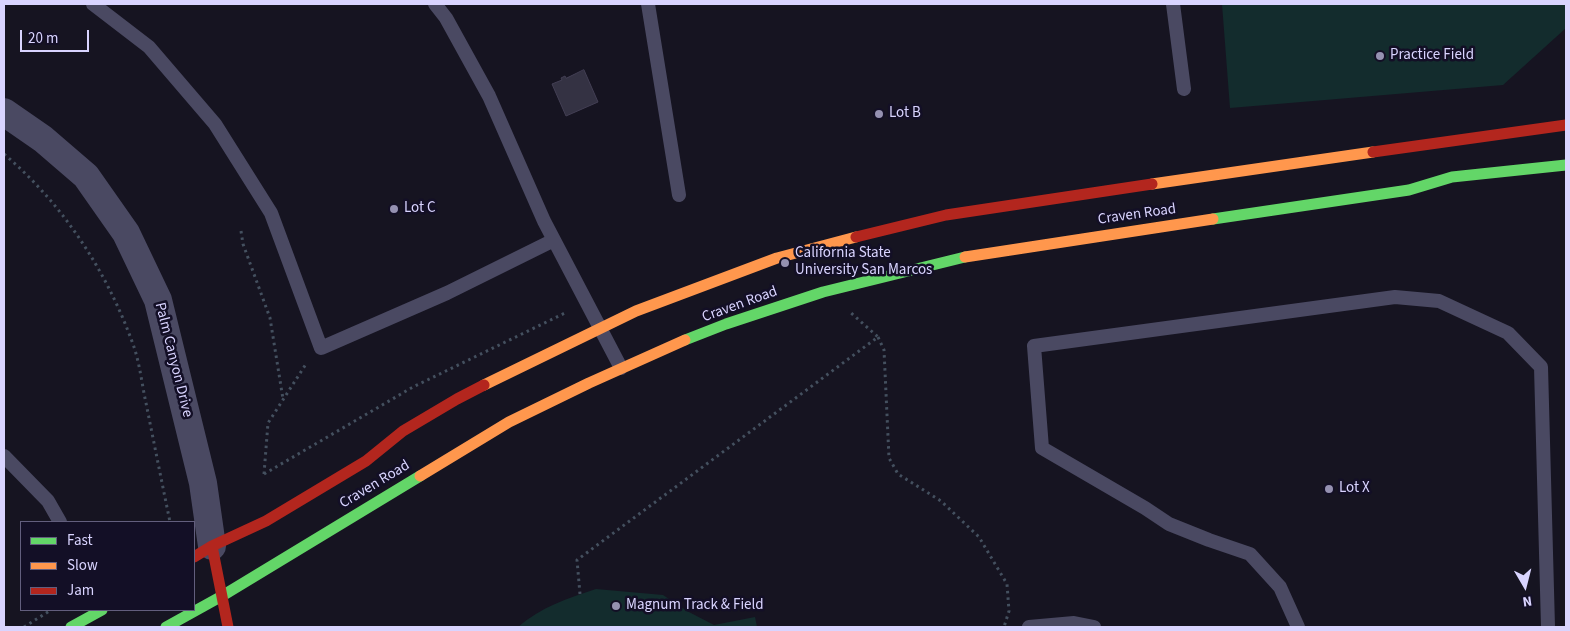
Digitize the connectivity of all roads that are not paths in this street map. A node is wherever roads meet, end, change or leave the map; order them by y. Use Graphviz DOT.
graph roads {
  1 [pos="93,4"];
  2 [pos="436,4"];
  3 [pos="648,4"];
  4 [pos="1173,4"];
  5 [pos="1184,89"];
  6 [pos="4,112"];
  7 [pos="1566,125"];
  8 [pos="1566,165"];
  9 [pos="679,195"];
  10 [pos="554,240"];
  11 [pos="599,328"];
  12 [pos="621,368"];
  13 [pos="4,456"];
  14 [pos="59,521"];
  15 [pos="203,552"];
  16 [pos="222,596"];
  17 [pos="100,611"];
  18 [pos="195,611"];
  19 [pos="195,611"];
  20 [pos="72,627"];
  21 [pos="166,627"];
  22 [pos="228,627"];
  23 [pos="1029,627"];
  24 [pos="1094,627"];
  25 [pos="1298,627"];
  26 [pos="1548,627"];
  1 -- 10 [label="lane"];
  2 -- 10 [label="lane"];
  3 -- 9 [label="lane"];
  4 -- 5 [label="lane"];
  6 -- 15 [label="street, Palm Canyon Drive"];
  7 -- 11 [label="main road, Craven Road"];
  8 -- 12 [label="main road, Craven Road"];
  10 -- 11 [label="lane"];
  11 -- 12 [label="lane"];
  11 -- 15 [label="main road, Craven Road"];
  12 -- 16 [label="main road, Craven Road"];
  13 -- 14 [label="lane"];
  15 -- 16 [label="main road"];
  16 -- 19 [label="main road, Craven Road"];
  16 -- 22 [label="main road"];
  17 -- 20 [label="main road"];
  18 -- 21 [label="main road, Craven Road"];
  23 -- 24 [label="lane"];
  25 -- 26 [label="lane"];
}
